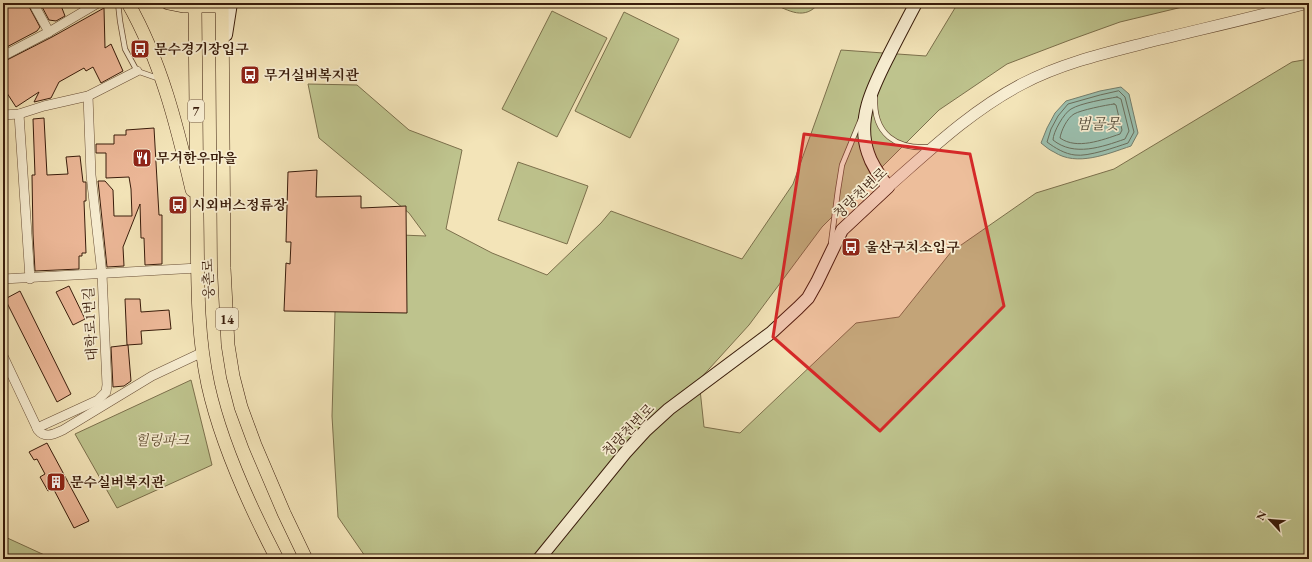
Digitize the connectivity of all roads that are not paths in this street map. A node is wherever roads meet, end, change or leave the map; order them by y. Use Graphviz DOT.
graph roads {
  1 [pos="33,3"];
  2 [pos="98,3"];
  3 [pos="118,3"];
  4 [pos="128,3"];
  5 [pos="168,3"];
  6 [pos="916,3"];
  7 [pos="1308,3"];
  8 [pos="226,4"];
  9 [pos="196,5"];
  10 [pos="49,32"];
  11 [pos="3,56"];
  12 [pos="882,70"];
  13 [pos="137,71"];
  14 [pos="162,80"];
  15 [pos="88,96"];
  16 [pos="867,104"];
  17 [pos="19,114"];
  18 [pos="3,115"];
  19 [pos="935,146"];
  20 [pos="888,187"];
  21 [pos="197,215"];
  22 [pos="829,255"];
  23 [pos="198,268"];
  24 [pos="102,274"];
  25 [pos="30,278"];
  26 [pos="3,279"];
  27 [pos="203,352"];
  28 [pos="3,356"];
  29 [pos="37,428"];
  30 [pos="277,559"];
  31 [pos="306,559"];
  32 [pos="540,559"];
  1 -- 10 [label="street"];
  2 -- 10 [label="street"];
  3 -- 13 [label="lane"];
  4 -- 14 [label="main road"];
  5 -- 9 [label="main road"];
  6 -- 12 [label="main road"];
  7 -- 19 [label="street, 청량천변로"];
  8 -- 9 [label="main road"];
  8 -- 31 [label="main road, 웅촌로 / 14"];
  9 -- 21 [label="main road, 웅촌로 / 7"];
  10 -- 11 [label="street"];
  12 -- 16 [label="main road"];
  12 -- 19 [label="lane"];
  13 -- 14 [label="lane"];
  13 -- 15 [label="street"];
  14 -- 21 [label="main road"];
  15 -- 17 [label="street"];
  15 -- 24 [label="street, 대학로1번길"];
  16 -- 20 [label="main road"];
  16 -- 22 [label="lane"];
  17 -- 18 [label="street"];
  17 -- 25 [label="street"];
  19 -- 20 [label="street, 청량천변로"];
  20 -- 22 [label="main road, 청량천변로"];
  21 -- 23 [label="main road, 웅촌로 / 14"];
  22 -- 32 [label="main road, 청량천변로"];
  23 -- 24 [label="street"];
  23 -- 27 [label="main road, 웅촌로 / 14"];
  24 -- 25 [label="street"];
  24 -- 29 [label="street, 대학로1번길"];
  25 -- 26 [label="street"];
  27 -- 29 [label="street"];
  27 -- 30 [label="main road, 웅촌로 / 14"];
  28 -- 29 [label="street"];
}
